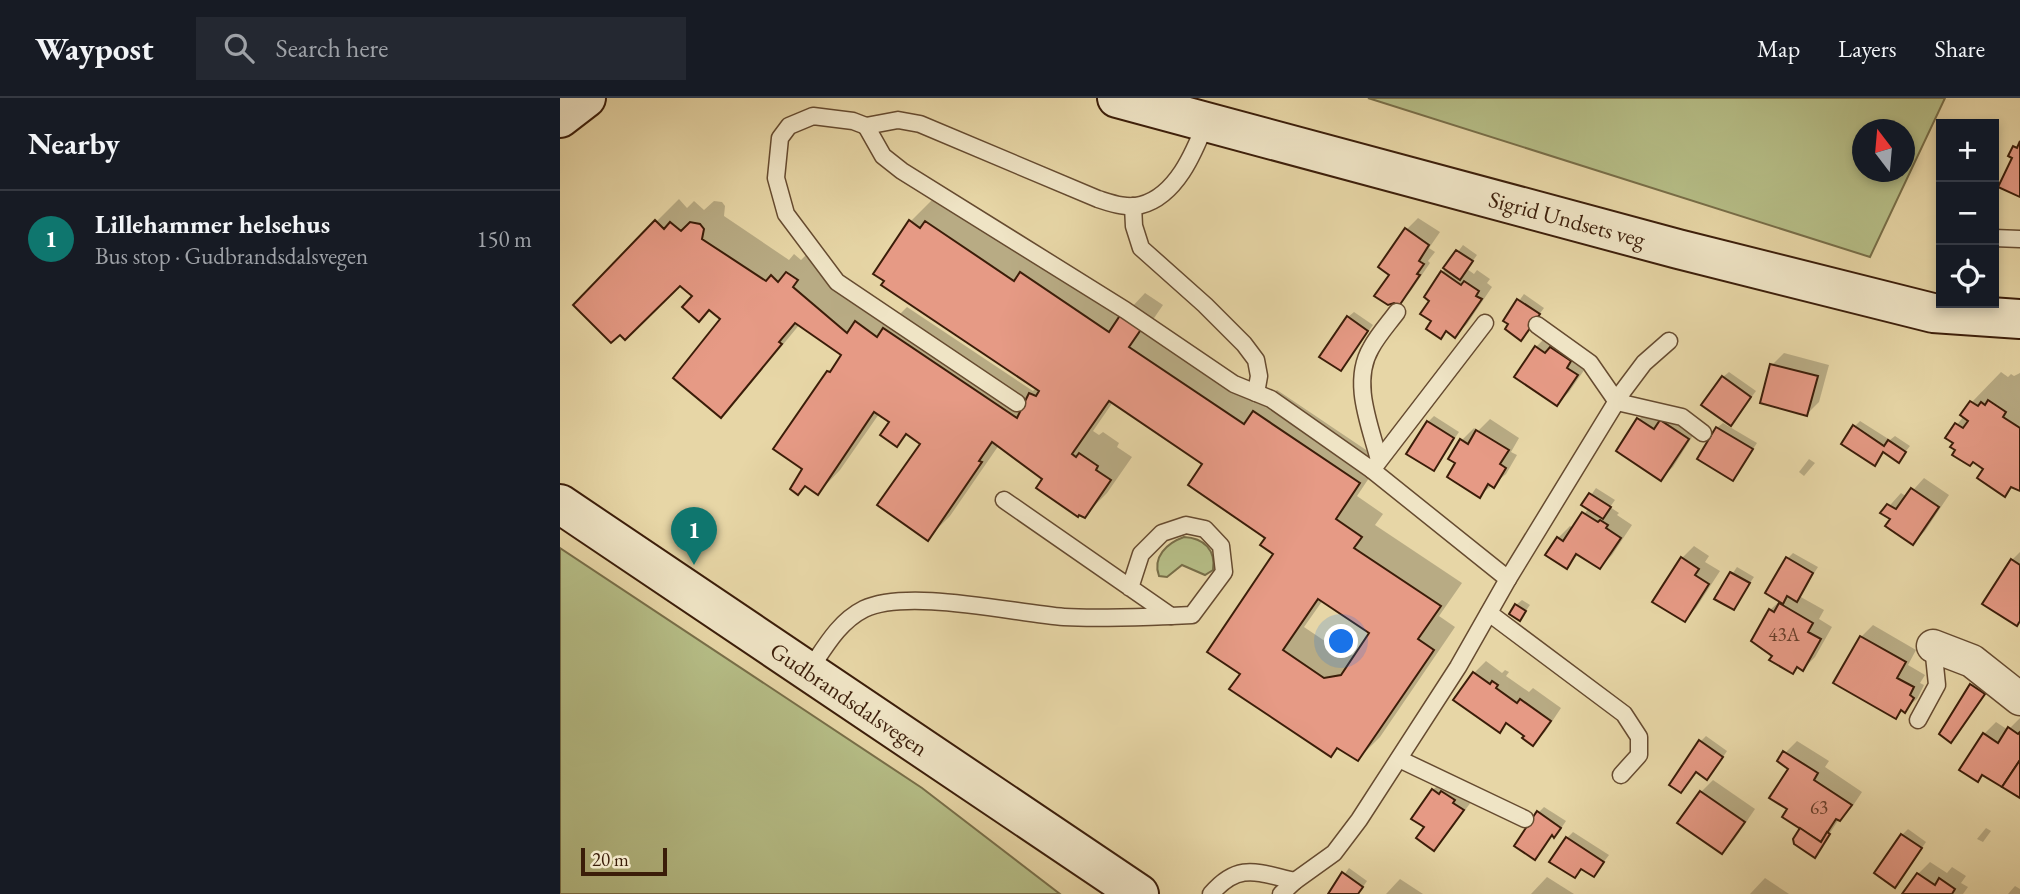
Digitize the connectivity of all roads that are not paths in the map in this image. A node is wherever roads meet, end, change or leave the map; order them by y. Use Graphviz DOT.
graph roads {
  1 [pos="586,98"];
  2 [pos="1117,98"];
  3 [pos="560,118"];
  4 [pos="1206,122"];
  5 [pos="866,126"];
  6 [pos="1133,206"];
  7 [pos="1999,238"];
  8 [pos="2020,239"];
  9 [pos="1397,312"];
  10 [pos="2020,319"];
  11 [pos="1485,323"];
  12 [pos="1536,325"];
  13 [pos="1669,341"];
  14 [pos="1256,393"];
  15 [pos="1617,402"];
  16 [pos="1017,403"];
  17 [pos="1703,433"];
  18 [pos="1376,465"];
  19 [pos="1004,500"];
  20 [pos="560,504"];
  21 [pos="1508,579"];
  22 [pos="1130,588"];
  23 [pos="1489,613"];
  24 [pos="1171,616"];
  25 [pos="1933,646"];
  26 [pos="808,672"];
  27 [pos="2017,690"];
  28 [pos="1918,720"];
  29 [pos="1399,758"];
  30 [pos="1621,775"];
  31 [pos="1525,819"];
  32 [pos="1295,881"];
  33 [pos="1139,894"];
  34 [pos="1211,894"];
  35 [pos="1281,894"];
  1 -- 3 [label="street"];
  2 -- 4 [label="street, Sigrid Undsets veg"];
  4 -- 6 [label="lane"];
  4 -- 10 [label="street, Sigrid Undsets veg"];
  5 -- 6 [label="lane"];
  5 -- 14 [label="lane"];
  5 -- 16 [label="lane"];
  6 -- 14 [label="lane"];
  7 -- 8 [label="lane"];
  9 -- 18 [label="lane"];
  11 -- 18 [label="lane"];
  12 -- 15 [label="lane"];
  13 -- 15 [label="lane"];
  14 -- 18 [label="lane"];
  15 -- 17 [label="lane"];
  15 -- 21 [label="lane"];
  18 -- 21 [label="lane"];
  19 -- 22 [label="lane"];
  20 -- 26 [label="street, Gudbrandsdalsvegen"];
  21 -- 23 [label="lane"];
  22 -- 24 [label="lane"];
  22 -- 24 [label="lane"];
  23 -- 29 [label="lane"];
  23 -- 30 [label="lane"];
  24 -- 26 [label="lane"];
  25 -- 27 [label="street"];
  25 -- 28 [label="lane"];
  26 -- 33 [label="street, Gudbrandsdalsvegen"];
  29 -- 31 [label="lane"];
  29 -- 32 [label="lane"];
  32 -- 34 [label="lane"];
  32 -- 35 [label="lane"];
}
